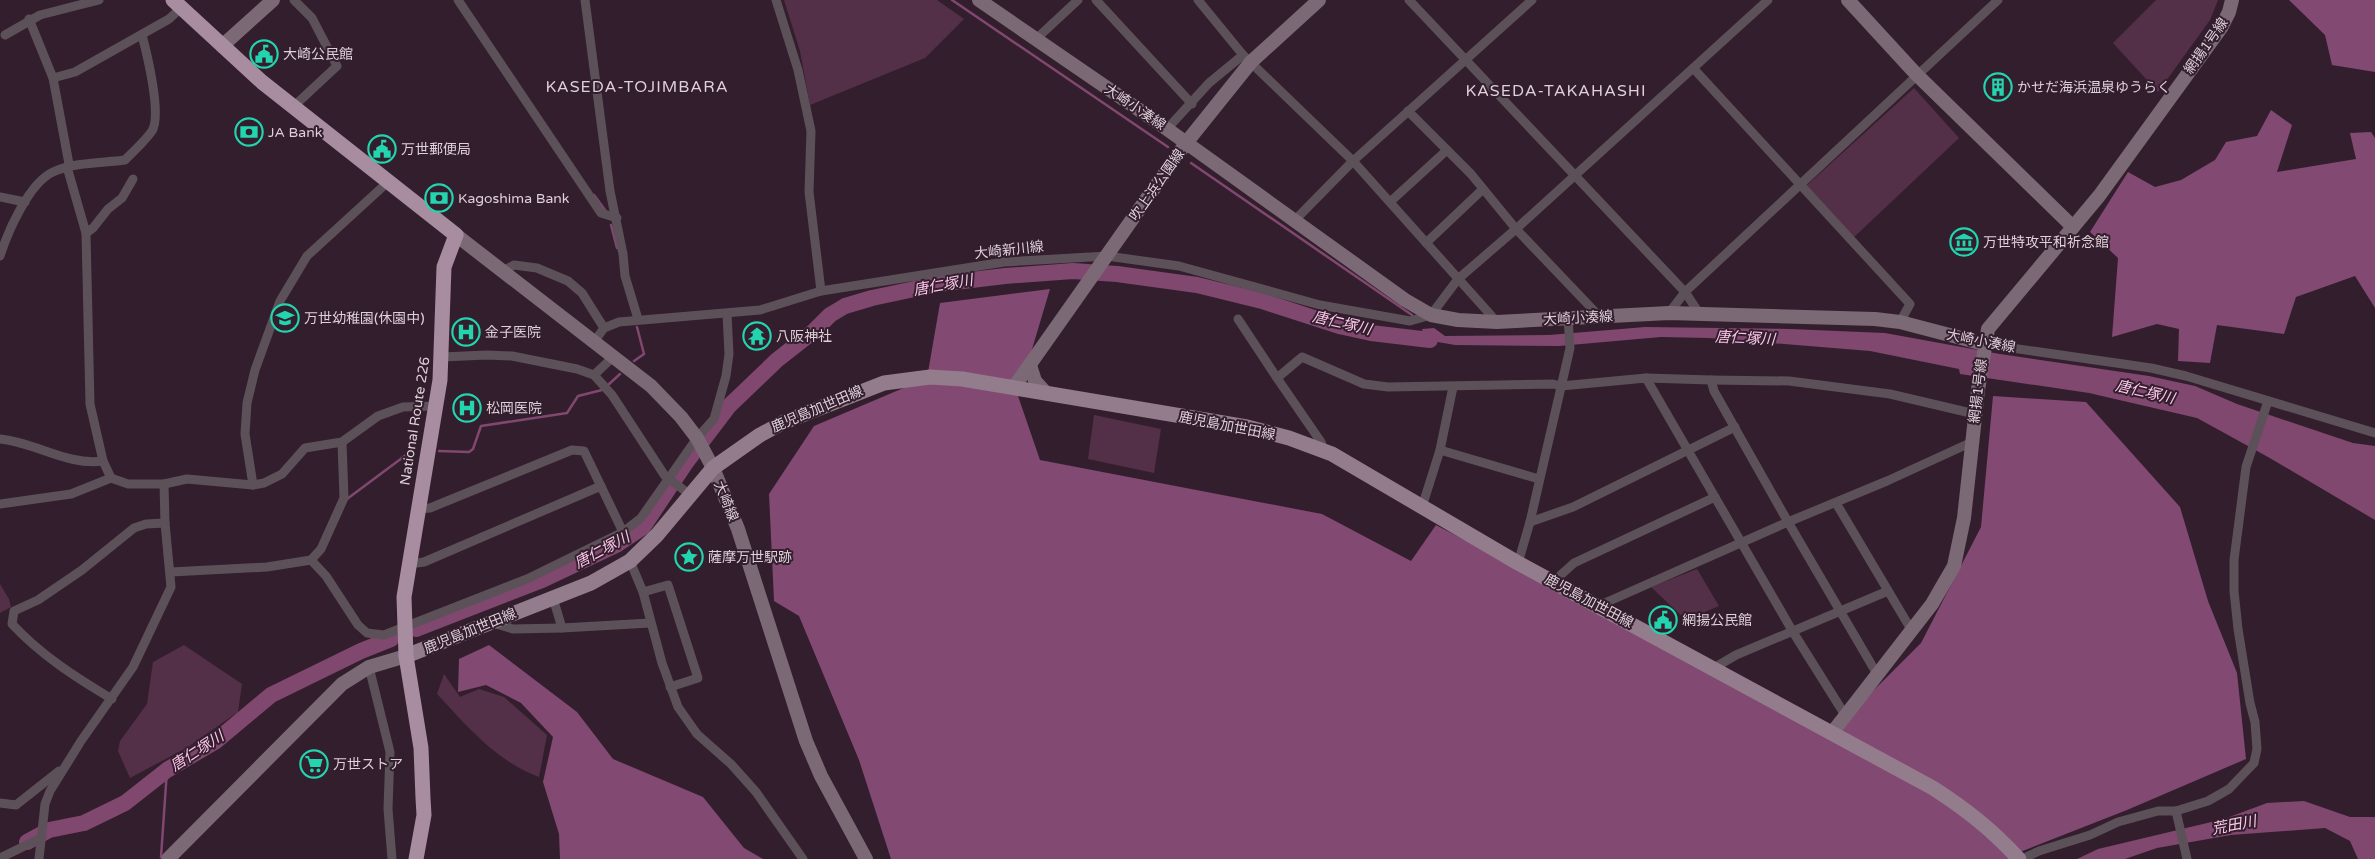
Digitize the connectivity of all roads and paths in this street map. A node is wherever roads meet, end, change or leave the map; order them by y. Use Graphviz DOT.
graph roads {
  1 [pos="99,0"];
  2 [pos="273,0"];
  3 [pos="294,0"];
  4 [pos="458,0"];
  5 [pos="585,0"];
  6 [pos="776,0"];
  7 [pos="978,0"];
  8 [pos="987,0"];
  9 [pos="1078,0"];
  10 [pos="1096,0"];
  11 [pos="1198,0"];
  12 [pos="1319,0"];
  13 [pos="1409,0"];
  14 [pos="1532,0"];
  15 [pos="1768,0"];
  16 [pos="1848,0"];
  17 [pos="1998,0"];
  18 [pos="2232,0"];
  19 [pos="177,4"];
  20 [pos="998,14"];
  21 [pos="29,19"];
  22 [pos="5,35"];
  23 [pos="142,35"];
  24 [pos="1036,39"];
  25 [pos="222,46"];
  26 [pos="1247,59"];
  27 [pos="1465,60"];
  28 [pos="1694,69"];
  29 [pos="1916,74"];
  30 [pos="53,78"];
  31 [pos="1192,104"];
  32 [pos="293,107"];
  33 [pos="1408,111"];
  34 [pos="1167,129"];
  35 [pos="1186,142"];
  36 [pos="1447,150"];
  37 [pos="1354,161"];
  38 [pos="67,168"];
  39 [pos="1574,176"];
  40 [pos="133,180"];
  41 [pos="389,181"];
  42 [pos="1801,184"];
  43 [pos="1483,189"];
  44 [pos="0,196"];
  45 [pos="25,202"];
  46 [pos="1390,202"];
  47 [pos="616,218"];
  48 [pos="1294,221"];
  49 [pos="2073,228"];
  50 [pos="1516,229"];
  51 [pos="86,233"];
  52 [pos="456,235"];
  53 [pos="1426,243"];
  54 [pos="0,256"];
  55 [pos="1105,260"];
  56 [pos="503,271"];
  57 [pos="1458,279"];
  58 [pos="821,291"];
  59 [pos="1685,292"];
  60 [pos="1669,313"];
  61 [pos="1699,313"];
  62 [pos="727,314"];
  63 [pos="1431,315"];
  64 [pos="1600,317"];
  65 [pos="638,319"];
  66 [pos="1238,319"];
  67 [pos="1497,322"];
  68 [pos="1900,322"];
  69 [pos="1569,324"];
  70 [pos="604,328"];
  71 [pos="594,342"];
  72 [pos="1984,344"];
  73 [pos="614,356"];
  74 [pos="442,357"];
  75 [pos="1030,365"];
  76 [pos="594,375"];
  77 [pos="1277,378"];
  78 [pos="1646,378"];
  79 [pos="1711,380"];
  80 [pos="1561,386"];
  81 [pos="1014,387"];
  82 [pos="1453,387"];
  83 [pos="1046,393"];
  84 [pos="2267,404"];
  85 [pos="435,406"];
  86 [pos="1975,414"];
  87 [pos="1735,427"];
  88 [pos="2375,433"];
  89 [pos="0,439"];
  90 [pos="342,442"];
  91 [pos="1972,442"];
  92 [pos="700,444"];
  93 [pos="1440,450"];
  94 [pos="1324,451"];
  95 [pos="1689,452"];
  96 [pos="103,461"];
  97 [pos="713,468"];
  98 [pos="112,478"];
  99 [pos="1539,479"];
  100 [pos="669,481"];
  101 [pos="164,484"];
  102 [pos="253,485"];
  103 [pos="601,486"];
  104 [pos="686,492"];
  105 [pos="1715,496"];
  106 [pos="1836,503"];
  107 [pos="0,504"];
  108 [pos="1422,507"];
  109 [pos="418,509"];
  110 [pos="1530,522"];
  111 [pos="1788,522"];
  112 [pos="165,523"];
  113 [pos="623,532"];
  114 [pos="1741,543"];
  115 [pos="311,560"];
  116 [pos="630,561"];
  117 [pos="1518,563"];
  118 [pos="409,564"];
  119 [pos="171,572"];
  120 [pos="1553,582"];
  121 [pos="1888,590"];
  122 [pos="643,592"];
  123 [pos="553,598"];
  124 [pos="1598,606"];
  125 [pos="1840,610"];
  126 [pos="491,622"];
  127 [pos="650,623"];
  128 [pos="404,628"];
  129 [pos="562,628"];
  130 [pos="1912,630"];
  131 [pos="1792,632"];
  132 [pos="406,656"];
  133 [pos="369,667"];
  134 [pos="1716,671"];
  135 [pos="1877,674"];
  136 [pos="670,687"];
  137 [pos="112,699"];
  138 [pos="1845,715"];
  139 [pos="1832,733"];
  140 [pos="63,768"];
  141 [pos="0,803"];
  142 [pos="2177,815"];
  143 [pos="41,838"];
  144 [pos="2186,855"];
  145 [pos="0,858"];
  146 [pos="39,859"];
  147 [pos="168,859"];
  148 [pos="392,859"];
  149 [pos="416,859"];
  150 [pos="803,859"];
  151 [pos="866,859"];
  152 [pos="2021,859"];
  1 -- 21 [label="street"];
  2 -- 25 [label="street"];
  3 -- 32 [label="street"];
  4 -- 47 [label="street"];
  5 -- 47 [label="street"];
  6 -- 58 [label="street"];
  7 -- 20 [label="street, 大崎小湊線"];
  8 -- 20 [label="street"];
  9 -- 24 [label="street"];
  10 -- 31 [label="street"];
  11 -- 26 [label="street"];
  12 -- 26 [label="street, 吹上浜公園線"];
  13 -- 27 [label="street"];
  14 -- 27 [label="street"];
  15 -- 28 [label="street"];
  16 -- 29 [label="street"];
  17 -- 29 [label="street"];
  18 -- 49 [label="street, 網揚1号線"];
  19 -- 23 [label="street"];
  19 -- 25 [label="highway"];
  20 -- 24 [label="street, 大崎小湊線"];
  21 -- 22 [label="street"];
  21 -- 30 [label="street"];
  23 -- 30 [label="street"];
  23 -- 38 [label="street"];
  24 -- 34 [label="street, 大崎小湊線"];
  25 -- 32 [label="highway"];
  26 -- 31 [label="street"];
  26 -- 35 [label="street, 吹上浜公園線"];
  26 -- 37 [label="street"];
  27 -- 33 [label="street"];
  27 -- 39 [label="street"];
  28 -- 39 [label="street"];
  28 -- 42 [label="street"];
  29 -- 42 [label="street"];
  29 -- 49 [label="street"];
  30 -- 38 [label="street"];
  31 -- 34 [label="street"];
  32 -- 41 [label="highway"];
  33 -- 36 [label="street"];
  33 -- 37 [label="street"];
  34 -- 35 [label="street, 大崎小湊線"];
  35 -- 48 [label="street, 大崎小湊線"];
  35 -- 55 [label="street, 吹上浜公園線"];
  36 -- 43 [label="street"];
  36 -- 46 [label="street"];
  37 -- 46 [label="street"];
  37 -- 48 [label="street"];
  38 -- 45 [label="street"];
  38 -- 51 [label="street"];
  39 -- 50 [label="street"];
  39 -- 59 [label="street"];
  40 -- 51 [label="street"];
  41 -- 52 [label="highway"];
  41 -- 102 [label="street"];
  42 -- 59 [label="street"];
  42 -- 68 [label="street"];
  43 -- 50 [label="street"];
  43 -- 53 [label="street"];
  44 -- 45 [label="street"];
  45 -- 54 [label="street"];
  46 -- 53 [label="street"];
  47 -- 65 [label="street"];
  48 -- 63 [label="street, 大崎小湊線"];
  49 -- 72 [label="street, 網揚1号線"];
  50 -- 57 [label="street"];
  50 -- 64 [label="street"];
  51 -- 96 [label="street"];
  52 -- 56 [label="street, 大崎線"];
  52 -- 74 [label="highway, National Route 226"];
  53 -- 57 [label="street"];
  55 -- 58 [label="street, 大崎新川線"];
  55 -- 63 [label="street, 大崎新川線"];
  55 -- 75 [label="street, 吹上浜公園線"];
  56 -- 70 [label="street"];
  56 -- 71 [label="street, 大崎線"];
  57 -- 63 [label="street"];
  57 -- 67 [label="street"];
  58 -- 62 [label="street, 大崎新川線"];
  59 -- 60 [label="street"];
  59 -- 61 [label="street"];
  60 -- 61 [label="street, 大崎小湊線"];
  60 -- 64 [label="street, 大崎小湊線"];
  61 -- 68 [label="street, 大崎小湊線"];
  62 -- 65 [label="street, 大崎新川線"];
  62 -- 92 [label="street"];
  63 -- 67 [label="street, 大崎小湊線"];
  64 -- 69 [label="street, 大崎小湊線"];
  65 -- 70 [label="street, 大崎新川線"];
  66 -- 77 [label="street"];
  67 -- 69 [label="street, 大崎小湊線"];
  68 -- 72 [label="street, 大崎小湊線"];
  69 -- 80 [label="street"];
  70 -- 71 [label="street"];
  71 -- 73 [label="street, 大崎線"];
  72 -- 84 [label="street, 大崎小湊線"];
  72 -- 86 [label="street, 網揚1号線"];
  73 -- 76 [label="street"];
  73 -- 92 [label="street, 大崎線"];
  74 -- 76 [label="street"];
  74 -- 85 [label="highway, National Route 226"];
  75 -- 81 [label="street, 吹上浜公園線"];
  75 -- 83 [label="street"];
  76 -- 100 [label="street"];
  77 -- 82 [label="street"];
  77 -- 94 [label="street"];
  78 -- 79 [label="street"];
  78 -- 80 [label="street"];
  78 -- 95 [label="street"];
  79 -- 86 [label="street"];
  79 -- 87 [label="street"];
  80 -- 82 [label="street"];
  80 -- 99 [label="street"];
  81 -- 83 [label="main road, 鹿児島加世田線"];
  81 -- 97 [label="main road, 鹿児島加世田線"];
  82 -- 93 [label="street"];
  83 -- 94 [label="main road, 鹿児島加世田線"];
  84 -- 88 [label="street, 大崎小湊線"];
  84 -- 142 [label="street"];
  85 -- 90 [label="street"];
  85 -- 109 [label="highway, National Route 226"];
  86 -- 91 [label="street, 網揚1号線"];
  87 -- 95 [label="street"];
  87 -- 111 [label="street"];
  89 -- 96 [label="street"];
  90 -- 102 [label="street"];
  90 -- 115 [label="street"];
  91 -- 106 [label="street"];
  91 -- 130 [label="street, 網揚1号線"];
  92 -- 97 [label="street, 大崎線"];
  92 -- 100 [label="street"];
  93 -- 99 [label="street"];
  93 -- 108 [label="street"];
  94 -- 108 [label="main road, 鹿児島加世田線"];
  95 -- 105 [label="street"];
  95 -- 110 [label="street"];
  96 -- 98 [label="street"];
  97 -- 104 [label="main road, 鹿児島加世田線"];
  97 -- 151 [label="street, 大崎線"];
  98 -- 101 [label="street"];
  98 -- 107 [label="street"];
  99 -- 110 [label="street"];
  100 -- 104 [label="street"];
  100 -- 113 [label="street"];
  101 -- 102 [label="street"];
  101 -- 112 [label="street"];
  103 -- 109 [label="street"];
  103 -- 113 [label="street"];
  103 -- 118 [label="street"];
  104 -- 116 [label="main road, 鹿児島加世田線"];
  105 -- 114 [label="street"];
  105 -- 120 [label="street"];
  106 -- 111 [label="street"];
  106 -- 121 [label="street"];
  108 -- 117 [label="main road, 鹿児島加世田線"];
  109 -- 118 [label="highway, National Route 226"];
  110 -- 117 [label="street"];
  111 -- 114 [label="street"];
  111 -- 125 [label="street"];
  112 -- 119 [label="street"];
  112 -- 137 [label="street"];
  113 -- 128 [label="street"];
  114 -- 124 [label="street"];
  114 -- 131 [label="street"];
  115 -- 119 [label="street"];
  115 -- 128 [label="street"];
  116 -- 122 [label="street"];
  116 -- 123 [label="main road, 鹿児島加世田線"];
  117 -- 120 [label="main road, 鹿児島加世田線"];
  118 -- 128 [label="highway, National Route 226"];
  119 -- 137 [label="street"];
  120 -- 124 [label="main road, 鹿児島加世田線"];
  121 -- 125 [label="street"];
  121 -- 130 [label="street"];
  122 -- 127 [label="street"];
  122 -- 136 [label="street"];
  123 -- 126 [label="main road, 鹿児島加世田線"];
  123 -- 129 [label="street"];
  124 -- 134 [label="main road, 鹿児島加世田線"];
  125 -- 131 [label="street"];
  125 -- 135 [label="street"];
  126 -- 129 [label="street"];
  126 -- 132 [label="main road, 鹿児島加世田線"];
  127 -- 129 [label="street"];
  127 -- 136 [label="street"];
  128 -- 132 [label="highway, National Route 226"];
  130 -- 135 [label="street, 網揚1号線"];
  131 -- 134 [label="street"];
  131 -- 138 [label="street"];
  132 -- 133 [label="street"];
  132 -- 149 [label="highway, National Route 226"];
  133 -- 147 [label="street"];
  133 -- 148 [label="street"];
  134 -- 139 [label="main road, 鹿児島加世田線"];
  135 -- 138 [label="street, 網揚1号線"];
  136 -- 150 [label="street"];
  137 -- 140 [label="street"];
  138 -- 139 [label="street, 網揚1号線"];
  139 -- 152 [label="main road, 鹿児島加世田線"];
  140 -- 141 [label="street"];
  140 -- 143 [label="street"];
  142 -- 144 [label="street"];
  142 -- 152 [label="street"];
  143 -- 145 [label="street"];
  143 -- 146 [label="street"];
}
